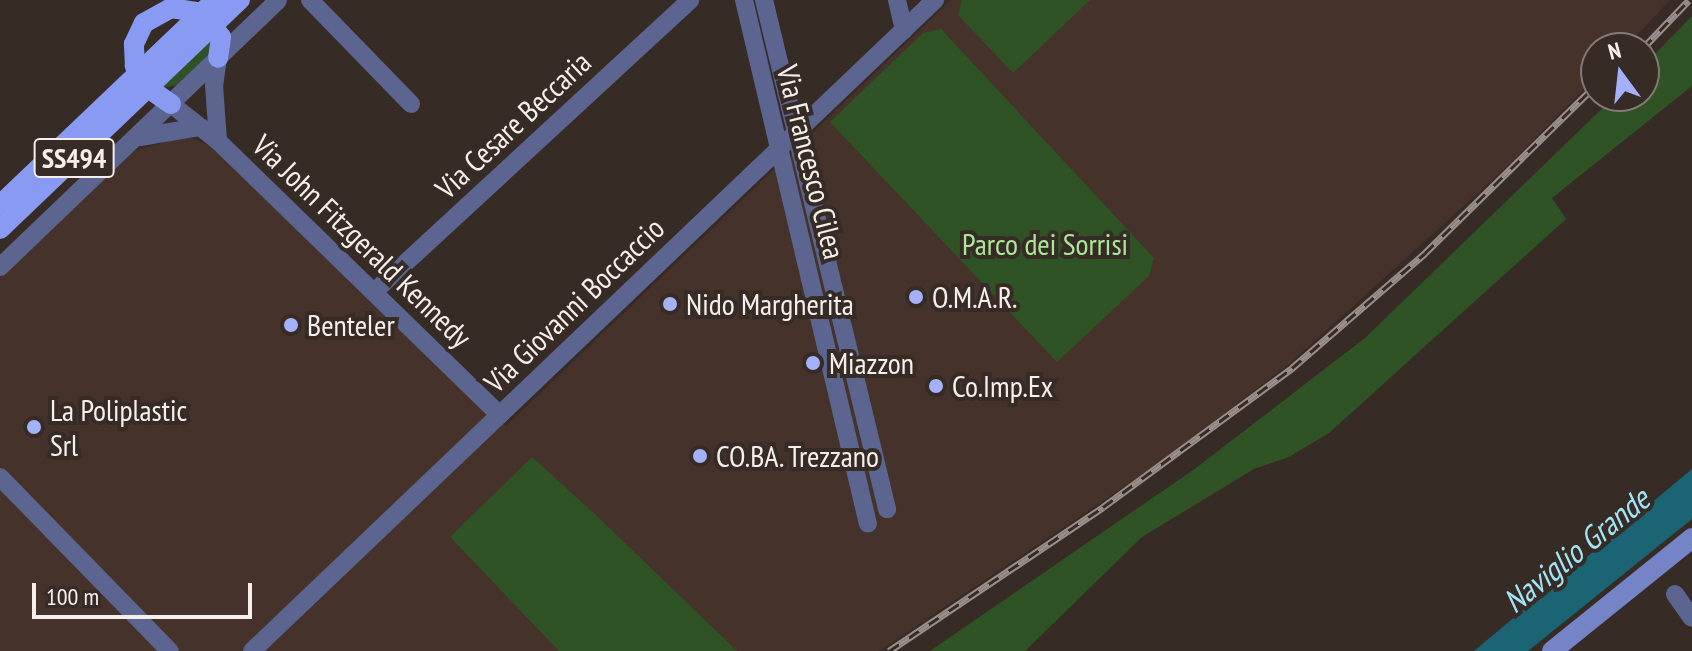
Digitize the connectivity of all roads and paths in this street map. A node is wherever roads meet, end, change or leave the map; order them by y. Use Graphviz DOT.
graph roads {
  1 [pos="240,0"];
  2 [pos="278,0"];
  3 [pos="310,0"];
  4 [pos="690,0"];
  5 [pos="744,0"];
  6 [pos="764,0"];
  7 [pos="897,0"];
  8 [pos="935,0"];
  9 [pos="210,13"];
  10 [pos="904,30"];
  11 [pos="218,58"];
  12 [pos="143,81"];
  13 [pos="171,104"];
  14 [pos="411,104"];
  15 [pos="200,127"];
  16 [pos="797,131"];
  17 [pos="133,139"];
  18 [pos="218,141"];
  19 [pos="778,149"];
  20 [pos="0,205"];
  21 [pos="0,229"];
  22 [pos="0,267"];
  23 [pos="375,291"];
  24 [pos="500,415"];
  25 [pos="0,477"];
  26 [pos="887,509"];
  27 [pos="868,524"];
  28 [pos="1692,538"];
  29 [pos="1675,594"];
  30 [pos="1692,618"];
  31 [pos="170,651"];
  32 [pos="252,651"];
  33 [pos="1552,651"];
  1 -- 9 [label="main road, SS494"];
  2 -- 11 [label="street"];
  3 -- 14 [label="street"];
  4 -- 23 [label="street, Via Cesare Beccaria"];
  5 -- 19 [label="street, Via Francesco Cilea"];
  6 -- 16 [label="street, Via Francesco Cilea"];
  7 -- 10 [label="street"];
  8 -- 10 [label="street, Via Giovanni Boccaccio"];
  9 -- 11 [label="main road"];
  9 -- 12 [label="main road, SS494"];
  9 -- 12 [label="main road"];
  10 -- 16 [label="street, Via Giovanni Boccaccio"];
  11 -- 13 [label="street"];
  11 -- 18 [label="street, Via John Fitzgerald Kennedy"];
  12 -- 13 [label="main road"];
  12 -- 20 [label="main road, SS494"];
  12 -- 21 [label="main road, SS494"];
  13 -- 15 [label="street, Via John Fitzgerald Kennedy"];
  13 -- 17 [label="street"];
  15 -- 17 [label="street"];
  15 -- 18 [label="street, Via John Fitzgerald Kennedy"];
  16 -- 19 [label="street, Via Giovanni Boccaccio"];
  16 -- 26 [label="street, Via Francesco Cilea"];
  17 -- 22 [label="street"];
  18 -- 23 [label="street, Via John Fitzgerald Kennedy"];
  19 -- 24 [label="street, Via Giovanni Boccaccio"];
  19 -- 27 [label="street, Via Francesco Cilea"];
  23 -- 24 [label="street, Via John Fitzgerald Kennedy"];
  24 -- 32 [label="street, Via Giovanni Boccaccio"];
  25 -- 31 [label="street"];
  28 -- 33 [label="main road"];
  29 -- 30 [label="street"];
}
